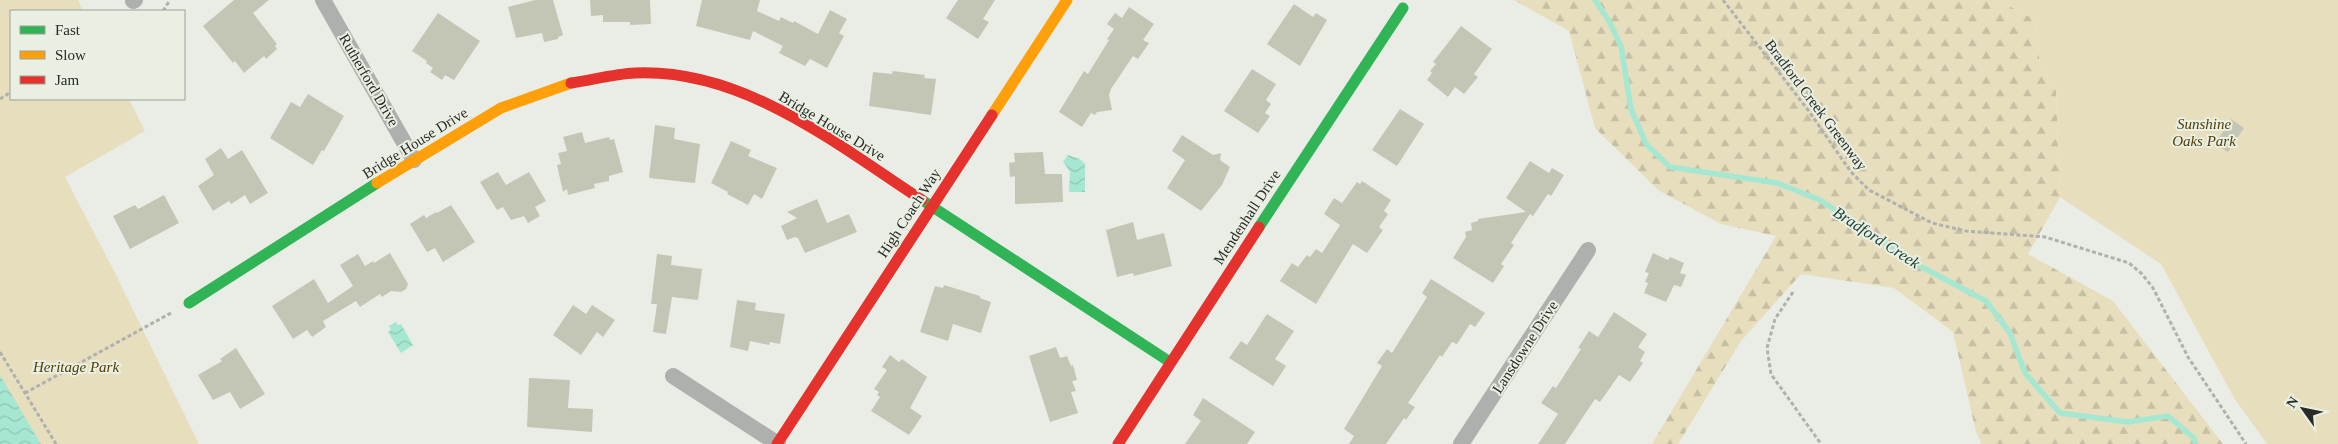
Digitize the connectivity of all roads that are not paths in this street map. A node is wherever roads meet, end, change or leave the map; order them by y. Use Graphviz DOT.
graph roads {
  1 [pos="323,0"];
  2 [pos="1067,0"];
  3 [pos="1403,8"];
  4 [pos="414,160"];
  5 [pos="931,206"];
  6 [pos="1588,250"];
  7 [pos="189,303"];
  8 [pos="1170,362"];
  9 [pos="673,376"];
  10 [pos="777,444"];
  11 [pos="1118,444"];
  12 [pos="1461,444"];
  1 -- 4 [label="street, Rutherford Drive"];
  2 -- 5 [label="street, High Coach Way"];
  3 -- 8 [label="street, Mendenhall Drive"];
  4 -- 5 [label="street, Bridge House Drive"];
  4 -- 7 [label="street, Bridge House Drive"];
  5 -- 8 [label="street, Bridge House Drive"];
  5 -- 10 [label="street, High Coach Way"];
  6 -- 12 [label="street, Lansdowne Drive"];
  8 -- 11 [label="street, Mendenhall Drive"];
  9 -- 10 [label="street"];
}
